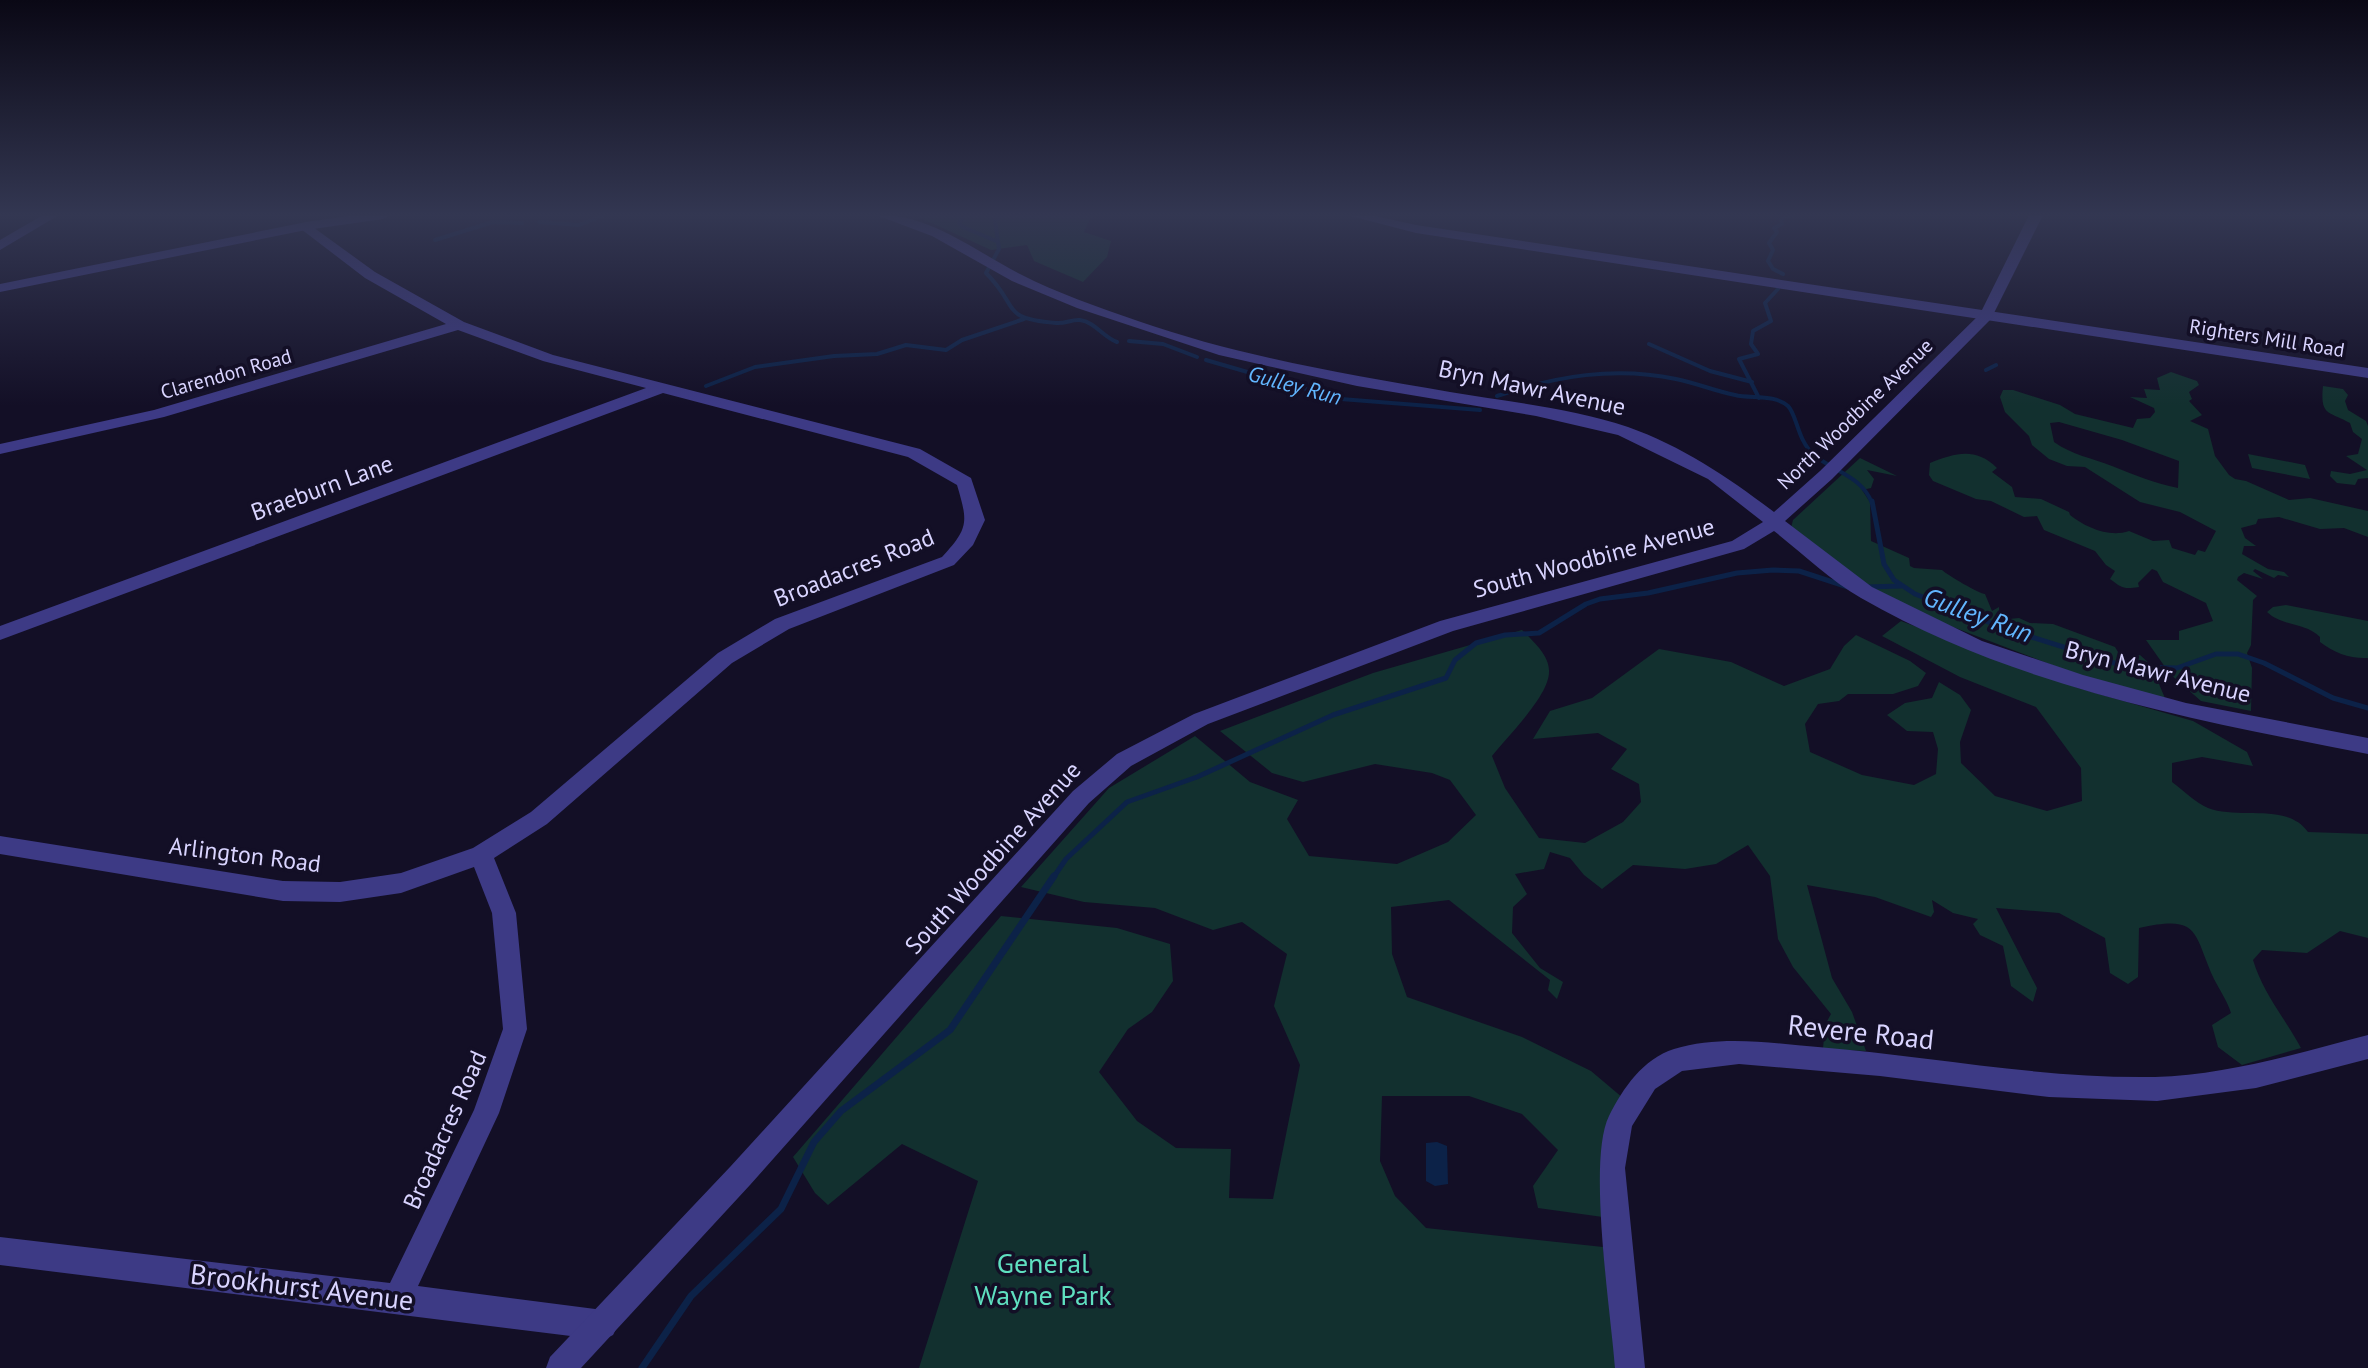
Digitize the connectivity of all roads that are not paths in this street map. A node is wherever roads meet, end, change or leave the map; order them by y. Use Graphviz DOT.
graph roads {
  1 [pos="45,279"];
  2 [pos="377,279"];
  3 [pos="1024,279"];
  4 [pos="1743,279"];
  5 [pos="2004,279"];
  6 [pos="0,288"];
  7 [pos="1986,316"];
  8 [pos="459,325"];
  9 [pos="2368,373"];
  10 [pos="661,388"];
  11 [pos="0,449"];
  12 [pos="1776,520"];
  13 [pos="0,633"];
  14 [pos="2368,746"];
  15 [pos="0,845"];
  16 [pos="481,855"];
  17 [pos="2368,1047"];
  18 [pos="0,1251"];
  19 [pos="397,1299"];
  20 [pos="603,1325"];
  21 [pos="561,1368"];
  22 [pos="1630,1368"];
  1 -- 6 [label="street"];
  2 -- 8 [label="street, Broadacres Road"];
  3 -- 12 [label="street, Bryn Mawr Avenue"];
  4 -- 7 [label="street, Righters Mill Road"];
  5 -- 7 [label="street, North Woodbine Avenue"];
  7 -- 9 [label="street, Righters Mill Road"];
  7 -- 12 [label="street, North Woodbine Avenue"];
  8 -- 10 [label="street, Broadacres Road"];
  8 -- 11 [label="street, Clarendon Road"];
  10 -- 13 [label="street, Braeburn Lane"];
  10 -- 16 [label="street, Broadacres Road"];
  12 -- 14 [label="street, Bryn Mawr Avenue"];
  12 -- 20 [label="street, South Woodbine Avenue"];
  15 -- 16 [label="street, Arlington Road"];
  16 -- 19 [label="street, Broadacres Road"];
  17 -- 22 [label="street, Revere Road"];
  18 -- 19 [label="street, Brookhurst Avenue"];
  19 -- 20 [label="street, Brookhurst Avenue"];
  20 -- 21 [label="street, South Woodbine Avenue"];
}
